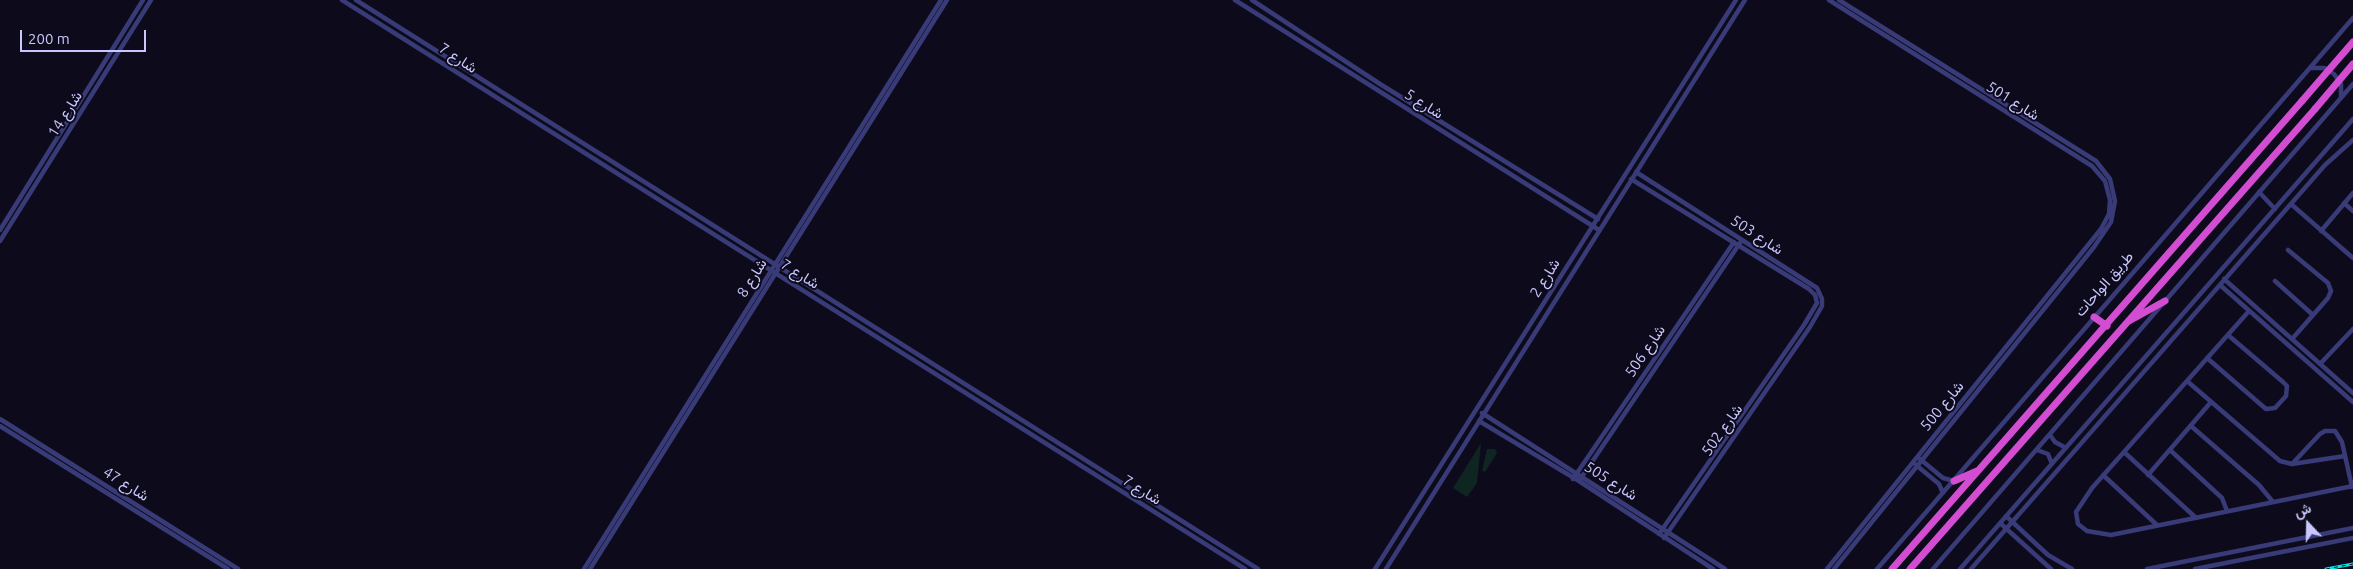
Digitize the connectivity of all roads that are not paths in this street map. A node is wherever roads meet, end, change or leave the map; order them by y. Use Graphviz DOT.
graph roads {
  1 [pos="143,0"];
  2 [pos="151,0"];
  3 [pos="342,0"];
  4 [pos="356,0"];
  5 [pos="941,0"];
  6 [pos="948,0"];
  7 [pos="1235,0"];
  8 [pos="1252,0"];
  9 [pos="1736,0"];
  10 [pos="1744,0"];
  11 [pos="1829,0"];
  12 [pos="1839,0"];
  13 [pos="2353,18"];
  14 [pos="1283,20"];
  15 [pos="1278,27"];
  16 [pos="2353,42"];
  17 [pos="2353,64"];
  18 [pos="2310,68"];
  19 [pos="2353,84"];
  20 [pos="2341,98"];
  21 [pos="2353,119"];
  22 [pos="2353,140"];
  23 [pos="1636,172"];
  24 [pos="1631,179"];
  25 [pos="2300,181"];
  26 [pos="2307,186"];
  27 [pos="2259,192"];
  28 [pos="2353,193"];
  29 [pos="2344,203"];
  30 [pos="2291,204"];
  31 [pos="2275,209"];
  32 [pos="2353,211"];
  33 [pos="1598,218"];
  34 [pos="2109,221"];
  35 [pos="1604,222"];
  36 [pos="1593,226"];
  37 [pos="0,230"];
  38 [pos="1599,230"];
  39 [pos="2321,231"];
  40 [pos="1740,239"];
  41 [pos="0,241"];
  42 [pos="1733,243"];
  43 [pos="1738,246"];
  44 [pos="2288,250"];
  45 [pos="2353,258"];
  46 [pos="1782,266"];
  47 [pos="777,267"];
  48 [pos="774,272"];
  49 [pos="1780,272"];
  50 [pos="2224,279"];
  51 [pos="1708,280"];
  52 [pos="2275,281"];
  53 [pos="1712,284"];
  54 [pos="2220,285"];
  55 [pos="2196,298"];
  56 [pos="2165,301"];
  57 [pos="2202,305"];
  58 [pos="2249,311"];
  59 [pos="2313,315"];
  60 [pos="2094,317"];
  61 [pos="2125,324"];
  62 [pos="2107,326"];
  63 [pos="2353,329"];
  64 [pos="2228,335"];
  65 [pos="1800,337"];
  66 [pos="2292,339"];
  67 [pos="2207,358"];
  68 [pos="2320,364"];
  69 [pos="1774,367"];
  70 [pos="1779,371"];
  71 [pos="2187,381"];
  72 [pos="2353,393"];
  73 [pos="2211,402"];
  74 [pos="2353,402"];
  75 [pos="1477,409"];
  76 [pos="1484,414"];
  77 [pos="1956,414"];
  78 [pos="0,420"];
  79 [pos="1479,421"];
  80 [pos="0,426"];
  81 [pos="2191,426"];
  82 [pos="2050,435"];
  83 [pos="2066,448"];
  84 [pos="2037,450"];
  85 [pos="2170,450"];
  86 [pos="2124,452"];
  87 [pos="2345,456"];
  88 [pos="1917,457"];
  89 [pos="1922,461"];
  90 [pos="1913,462"];
  91 [pos="2052,464"];
  92 [pos="2292,464"];
  93 [pos="1917,466"];
  94 [pos="1980,470"];
  95 [pos="2103,475"];
  96 [pos="2148,475"];
  97 [pos="1578,478"];
  98 [pos="1954,481"];
  99 [pos="2353,487"];
  100 [pos="1893,492"];
  101 [pos="1943,493"];
  102 [pos="2273,502"];
  103 [pos="2227,511"];
  104 [pos="2006,516"];
  105 [pos="2195,518"];
  106 [pos="2012,522"];
  107 [pos="2000,523"];
  108 [pos="2157,525"];
  109 [pos="2353,528"];
  110 [pos="1662,529"];
  111 [pos="2006,529"];
  112 [pos="1668,533"];
  113 [pos="1659,534"];
  114 [pos="1664,538"];
  115 [pos="2353,538"];
  116 [pos="2274,544"];
  117 [pos="2276,554"];
  118 [pos="228,569"];
  119 [pos="238,569"];
  120 [pos="584,569"];
  121 [pos="590,569"];
  122 [pos="1245,569"];
  123 [pos="1258,569"];
  124 [pos="1375,569"];
  125 [pos="1386,569"];
  126 [pos="1713,569"];
  127 [pos="1725,569"];
  128 [pos="1828,569"];
  129 [pos="1834,569"];
  130 [pos="1877,569"];
  131 [pos="1892,569"];
  132 [pos="1910,569"];
  133 [pos="1933,569"];
  134 [pos="1960,569"];
  135 [pos="1971,569"];
  136 [pos="2051,569"];
  137 [pos="2072,569"];
  138 [pos="2147,569"];
  139 [pos="2195,569"];
  1 -- 37 [label="street, شارع 14"];
  2 -- 41 [label="street, شارع 14"];
  3 -- 48 [label="street, شارع 7"];
  4 -- 47 [label="street, شارع 7"];
  5 -- 47 [label="street, شارع 8"];
  6 -- 47 [label="street, شارع 8"];
  7 -- 15 [label="street, شارع 5"];
  8 -- 14 [label="street, شارع 5"];
  9 -- 33 [label="street, شارع 2"];
  10 -- 23 [label="street, شارع 2"];
  11 -- 34 [label="street, شارع 501"];
  12 -- 34 [label="street, شارع 501"];
  13 -- 18 [label="street, طريق الواحات"];
  14 -- 15 [label="street"];
  14 -- 33 [label="street, شارع 5"];
  15 -- 36 [label="street, شارع 5"];
  16 -- 62 [label="highway, طريق الواحات, bridge"];
  17 -- 61 [label="highway, bridge"];
  18 -- 20 [label="street"];
  18 -- 60 [label="street, طريق الواحات"];
  19 -- 20 [label="street"];
  20 -- 27 [label="street"];
  21 -- 25 [label="street"];
  22 -- 26 [label="street"];
  23 -- 24 [label="street, شارع 2"];
  23 -- 40 [label="street, شارع 503"];
  24 -- 35 [label="street, شارع 2"];
  24 -- 42 [label="street, شارع 503"];
  25 -- 26 [label="street"];
  25 -- 31 [label="street"];
  26 -- 30 [label="street"];
  27 -- 31 [label="street"];
  27 -- 56 [label="street"];
  28 -- 29 [label="street"];
  29 -- 32 [label="street"];
  29 -- 39 [label="street"];
  30 -- 39 [label="street"];
  30 -- 50 [label="street"];
  31 -- 55 [label="street"];
  33 -- 35 [label="street, شارع 5"];
  33 -- 36 [label="street, شارع 2"];
  34 -- 77 [label="street, شارع 500"];
  35 -- 38 [label="street, شارع 2"];
  36 -- 38 [label="street, شارع 5"];
  36 -- 75 [label="street, شارع 2"];
  38 -- 76 [label="street, شارع 2"];
  39 -- 45 [label="street"];
  40 -- 42 [label="street, شارع 506"];
  40 -- 43 [label="street, شارع 506"];
  40 -- 46 [label="street, شارع 503"];
  42 -- 43 [label="street, شارع 503"];
  42 -- 51 [label="street, شارع 506"];
  43 -- 49 [label="street, شارع 503"];
  43 -- 53 [label="street, شارع 506"];
  44 -- 59 [label="street"];
  46 -- 49 [label="street"];
  46 -- 65 [label="street, شارع 503"];
  47 -- 48 [label="street, شارع 8"];
  47 -- 123 [label="street, شارع 7"];
  48 -- 120 [label="street, شارع 8"];
  48 -- 121 [label="street, شارع 8"];
  48 -- 122 [label="street, شارع 7"];
  49 -- 65 [label="street, شارع 503"];
  50 -- 54 [label="street"];
  50 -- 66 [label="street"];
  51 -- 53 [label="street"];
  51 -- 97 [label="street, شارع 506"];
  52 -- 59 [label="street"];
  53 -- 97 [label="street, شارع 506"];
  54 -- 57 [label="street"];
  54 -- 58 [label="street"];
  55 -- 57 [label="street"];
  55 -- 83 [label="street"];
  56 -- 61 [label="highway"];
  56 -- 82 [label="street"];
  57 -- 106 [label="street"];
  58 -- 64 [label="street"];
  58 -- 74 [label="street"];
  59 -- 66 [label="street"];
  60 -- 62 [label="highway"];
  60 -- 98 [label="street, طريق الواحات"];
  61 -- 132 [label="highway"];
  62 -- 94 [label="highway, طريق الواحات"];
  63 -- 68 [label="street"];
  64 -- 67 [label="street"];
  64 -- 67 [label="street"];
  65 -- 69 [label="street, شارع 502"];
  65 -- 70 [label="street, شارع 502"];
  66 -- 68 [label="street"];
  67 -- 71 [label="street"];
  68 -- 72 [label="street"];
  69 -- 70 [label="street"];
  69 -- 110 [label="street, شارع 502"];
  70 -- 112 [label="street, شارع 502"];
  71 -- 73 [label="street"];
  71 -- 86 [label="street"];
  73 -- 81 [label="street"];
  73 -- 92 [label="street"];
  75 -- 76 [label="street, شارع 505"];
  75 -- 124 [label="street, شارع 2"];
  76 -- 79 [label="street, شارع 2"];
  76 -- 97 [label="street, شارع 505"];
  77 -- 88 [label="street, شارع 500"];
  77 -- 89 [label="street, شارع 500"];
  78 -- 119 [label="street, شارع 47"];
  79 -- 97 [label="street, شارع 505"];
  79 -- 125 [label="street, شارع 2"];
  80 -- 118 [label="street, شارع 47"];
  81 -- 85 [label="street"];
  81 -- 102 [label="street"];
  82 -- 83 [label="street"];
  82 -- 84 [label="street"];
  83 -- 91 [label="street"];
  84 -- 91 [label="street"];
  84 -- 133 [label="street"];
  85 -- 96 [label="street"];
  85 -- 103 [label="street"];
  86 -- 95 [label="street"];
  86 -- 96 [label="street"];
  87 -- 92 [label="street"];
  87 -- 92 [label="street"];
  87 -- 99 [label="street"];
  88 -- 89 [label="street"];
  88 -- 90 [label="street, شارع 500"];
  89 -- 93 [label="street, شارع 500"];
  89 -- 98 [label="street"];
  90 -- 93 [label="street"];
  90 -- 100 [label="street, شارع 500"];
  91 -- 104 [label="street"];
  93 -- 100 [label="street, شارع 500"];
  93 -- 101 [label="street"];
  94 -- 98 [label="highway"];
  94 -- 131 [label="highway, طريق الواحات"];
  95 -- 108 [label="street"];
  95 -- 108 [label="street"];
  96 -- 105 [label="street"];
  97 -- 110 [label="street, شارع 505"];
  97 -- 113 [label="street, شارع 505"];
  98 -- 101 [label="street, طريق الواحات"];
  99 -- 102 [label="street"];
  100 -- 128 [label="street, شارع 500"];
  100 -- 129 [label="street, شارع 500"];
  101 -- 130 [label="street, طريق الواحات"];
  102 -- 103 [label="street"];
  103 -- 105 [label="street"];
  104 -- 106 [label="street"];
  104 -- 107 [label="street"];
  105 -- 108 [label="street"];
  106 -- 111 [label="street"];
  106 -- 137 [label="street"];
  107 -- 111 [label="street"];
  107 -- 134 [label="street"];
  109 -- 116 [label="street"];
  110 -- 112 [label="street, شارع 505"];
  110 -- 113 [label="street, شارع 502"];
  111 -- 135 [label="street"];
  111 -- 136 [label="street"];
  112 -- 114 [label="street, شارع 502"];
  112 -- 127 [label="street, شارع 505"];
  113 -- 114 [label="street, شارع 505"];
  114 -- 126 [label="street, شارع 505"];
  115 -- 117 [label="street"];
  116 -- 117 [label="street"];
  116 -- 138 [label="street"];
  117 -- 139 [label="street"];
}
